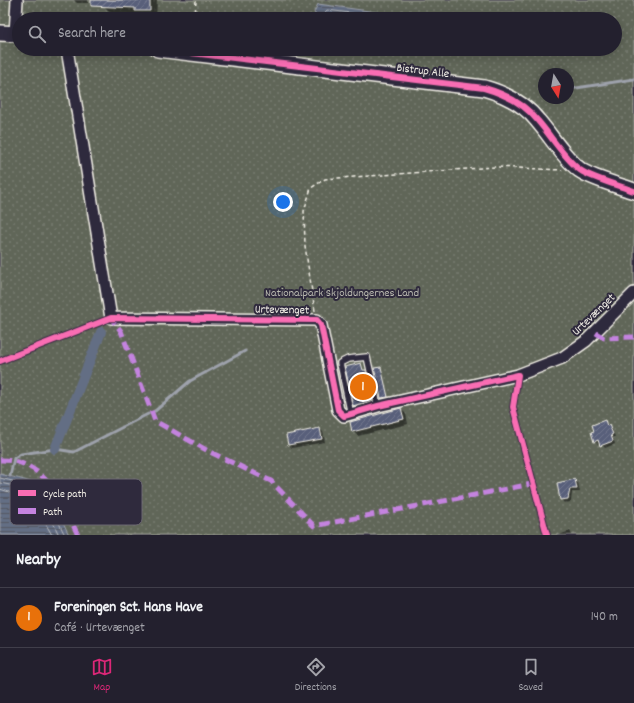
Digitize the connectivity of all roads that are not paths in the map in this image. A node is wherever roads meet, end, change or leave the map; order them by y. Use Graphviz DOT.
graph roads {
  1 [pos="17,0"];
  2 [pos="15,12"];
  3 [pos="68,56"];
  4 [pos="215,56"];
  5 [pos="634,191"];
  6 [pos="634,293"];
  7 [pos="378,406"];
  8 [pos="351,415"];
  1 -- 2 [label="street"];
  3 -- 8 [label="street, Urtevænget"];
  4 -- 5 [label="street, Bistrup Alle"];
  6 -- 7 [label="street, Urtevænget"];
  7 -- 8 [label="street, Urtevænget"];
  7 -- 8 [label="lane"];
}
